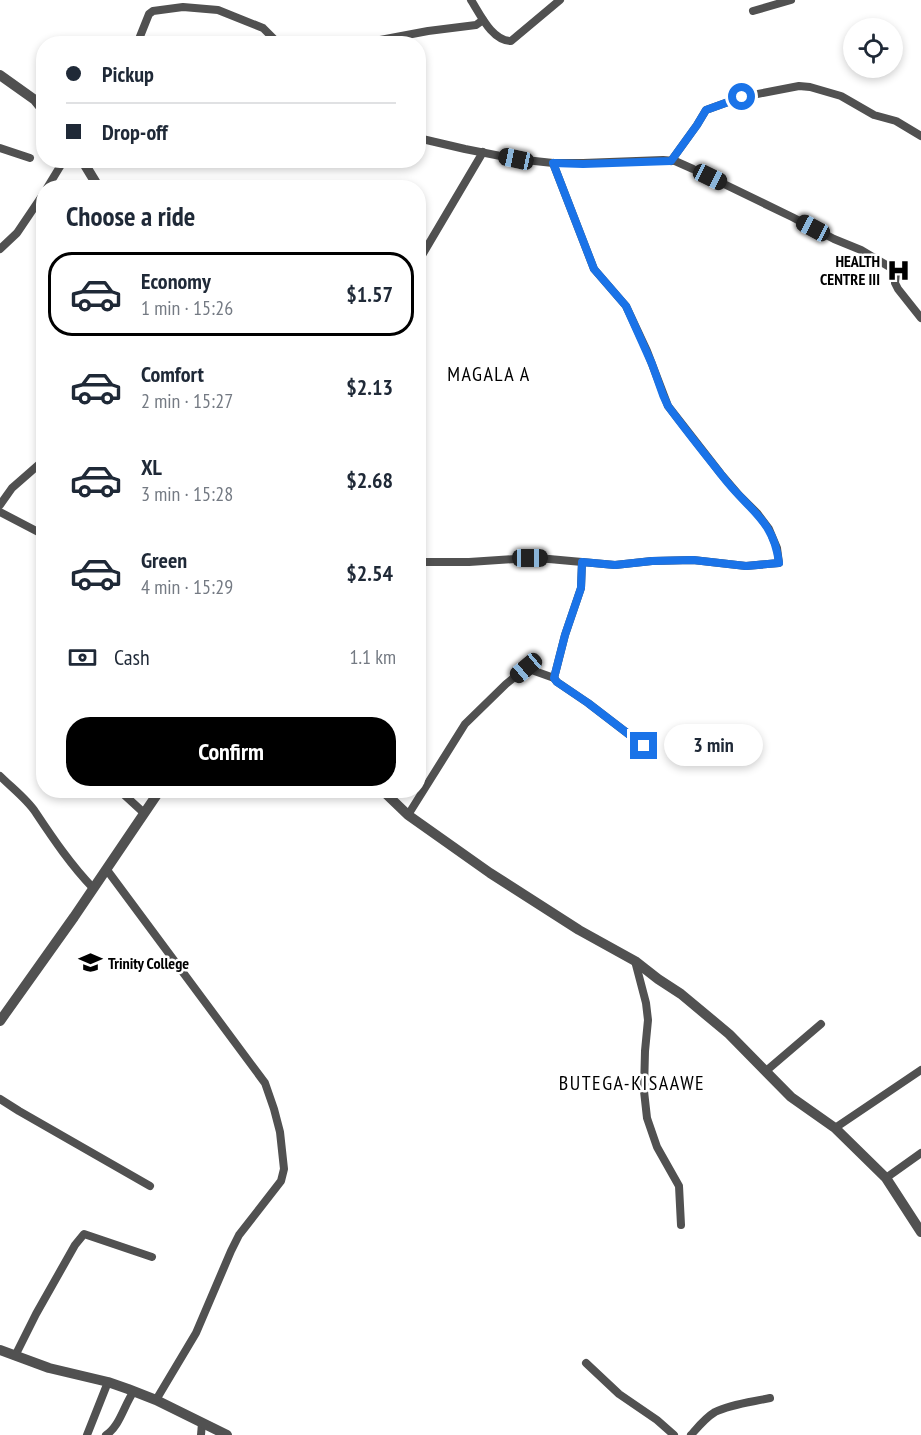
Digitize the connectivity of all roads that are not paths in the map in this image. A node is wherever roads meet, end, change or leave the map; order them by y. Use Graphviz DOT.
graph roads {
  1 [pos="471,0"];
  2 [pos="560,0"];
  3 [pos="791,0"];
  4 [pos="753,11"];
  5 [pos="483,20"];
  6 [pos="140,36"];
  7 [pos="271,36"];
  8 [pos="401,36"];
  9 [pos="0,75"];
  10 [pos="36,98"];
  11 [pos="921,136"];
  12 [pos="426,140"];
  13 [pos="0,148"];
  14 [pos="483,152"];
  15 [pos="30,158"];
  16 [pos="671,161"];
  17 [pos="553,163"];
  18 [pos="36,204"];
  19 [pos="426,248"];
  20 [pos="0,249"];
  21 [pos="921,318"];
  22 [pos="36,467"];
  23 [pos="0,506"];
  24 [pos="0,512"];
  25 [pos="36,531"];
  26 [pos="426,562"];
  27 [pos="582,562"];
  28 [pos="554,678"];
  29 [pos="644,746"];
  30 [pos="0,776"];
  31 [pos="426,786"];
  32 [pos="127,798"];
  33 [pos="154,798"];
  34 [pos="390,798"];
  35 [pos="419,798"];
  36 [pos="144,813"];
  37 [pos="408,815"];
  38 [pos="107,870"];
  39 [pos="93,888"];
  40 [pos="635,961"];
  41 [pos="0,1022"];
  42 [pos="821,1024"];
  43 [pos="921,1070"];
  44 [pos="766,1071"];
  45 [pos="0,1099"];
  46 [pos="835,1128"];
  47 [pos="921,1153"];
  48 [pos="886,1178"];
  49 [pos="150,1186"];
  50 [pos="681,1225"];
  51 [pos="921,1232"];
  52 [pos="152,1257"];
  53 [pos="0,1350"];
  54 [pos="15,1356"];
  55 [pos="586,1363"];
  56 [pos="108,1382"];
  57 [pos="134,1391"];
  58 [pos="770,1398"];
  59 [pos="156,1400"];
  60 [pos="202,1423"];
  61 [pos="87,1435"];
  62 [pos="106,1435"];
  63 [pos="201,1435"];
  64 [pos="227,1435"];
  65 [pos="674,1435"];
  66 [pos="691,1435"];
  1 -- 5 [label="street"];
  2 -- 5 [label="street"];
  3 -- 4 [label="street"];
  5 -- 8 [label="street"];
  6 -- 7 [label="street"];
  9 -- 10 [label="street"];
  11 -- 16 [label="street"];
  12 -- 14 [label="street"];
  13 -- 15 [label="street"];
  14 -- 17 [label="street"];
  14 -- 19 [label="street"];
  16 -- 17 [label="street"];
  16 -- 21 [label="street"];
  17 -- 27 [label="street"];
  18 -- 20 [label="street"];
  22 -- 23 [label="street"];
  24 -- 25 [label="street"];
  26 -- 27 [label="street"];
  27 -- 28 [label="street"];
  28 -- 29 [label="street"];
  28 -- 31 [label="street"];
  30 -- 39 [label="street"];
  32 -- 36 [label="street"];
  33 -- 36 [label="street"];
  34 -- 37 [label="street"];
  35 -- 37 [label="street"];
  36 -- 38 [label="street"];
  37 -- 40 [label="street"];
  38 -- 39 [label="street"];
  38 -- 59 [label="street"];
  39 -- 41 [label="street"];
  40 -- 44 [label="street"];
  40 -- 50 [label="street"];
  42 -- 44 [label="street"];
  43 -- 46 [label="street"];
  44 -- 46 [label="street"];
  45 -- 49 [label="street"];
  46 -- 48 [label="street"];
  47 -- 48 [label="street"];
  48 -- 51 [label="street"];
  52 -- 54 [label="street"];
  53 -- 54 [label="street"];
  54 -- 56 [label="street"];
  55 -- 65 [label="street"];
  56 -- 57 [label="street"];
  56 -- 61 [label="street"];
  57 -- 59 [label="street"];
  57 -- 62 [label="street"];
  58 -- 66 [label="street"];
  59 -- 60 [label="street"];
  60 -- 63 [label="street"];
  60 -- 64 [label="street"];
}
